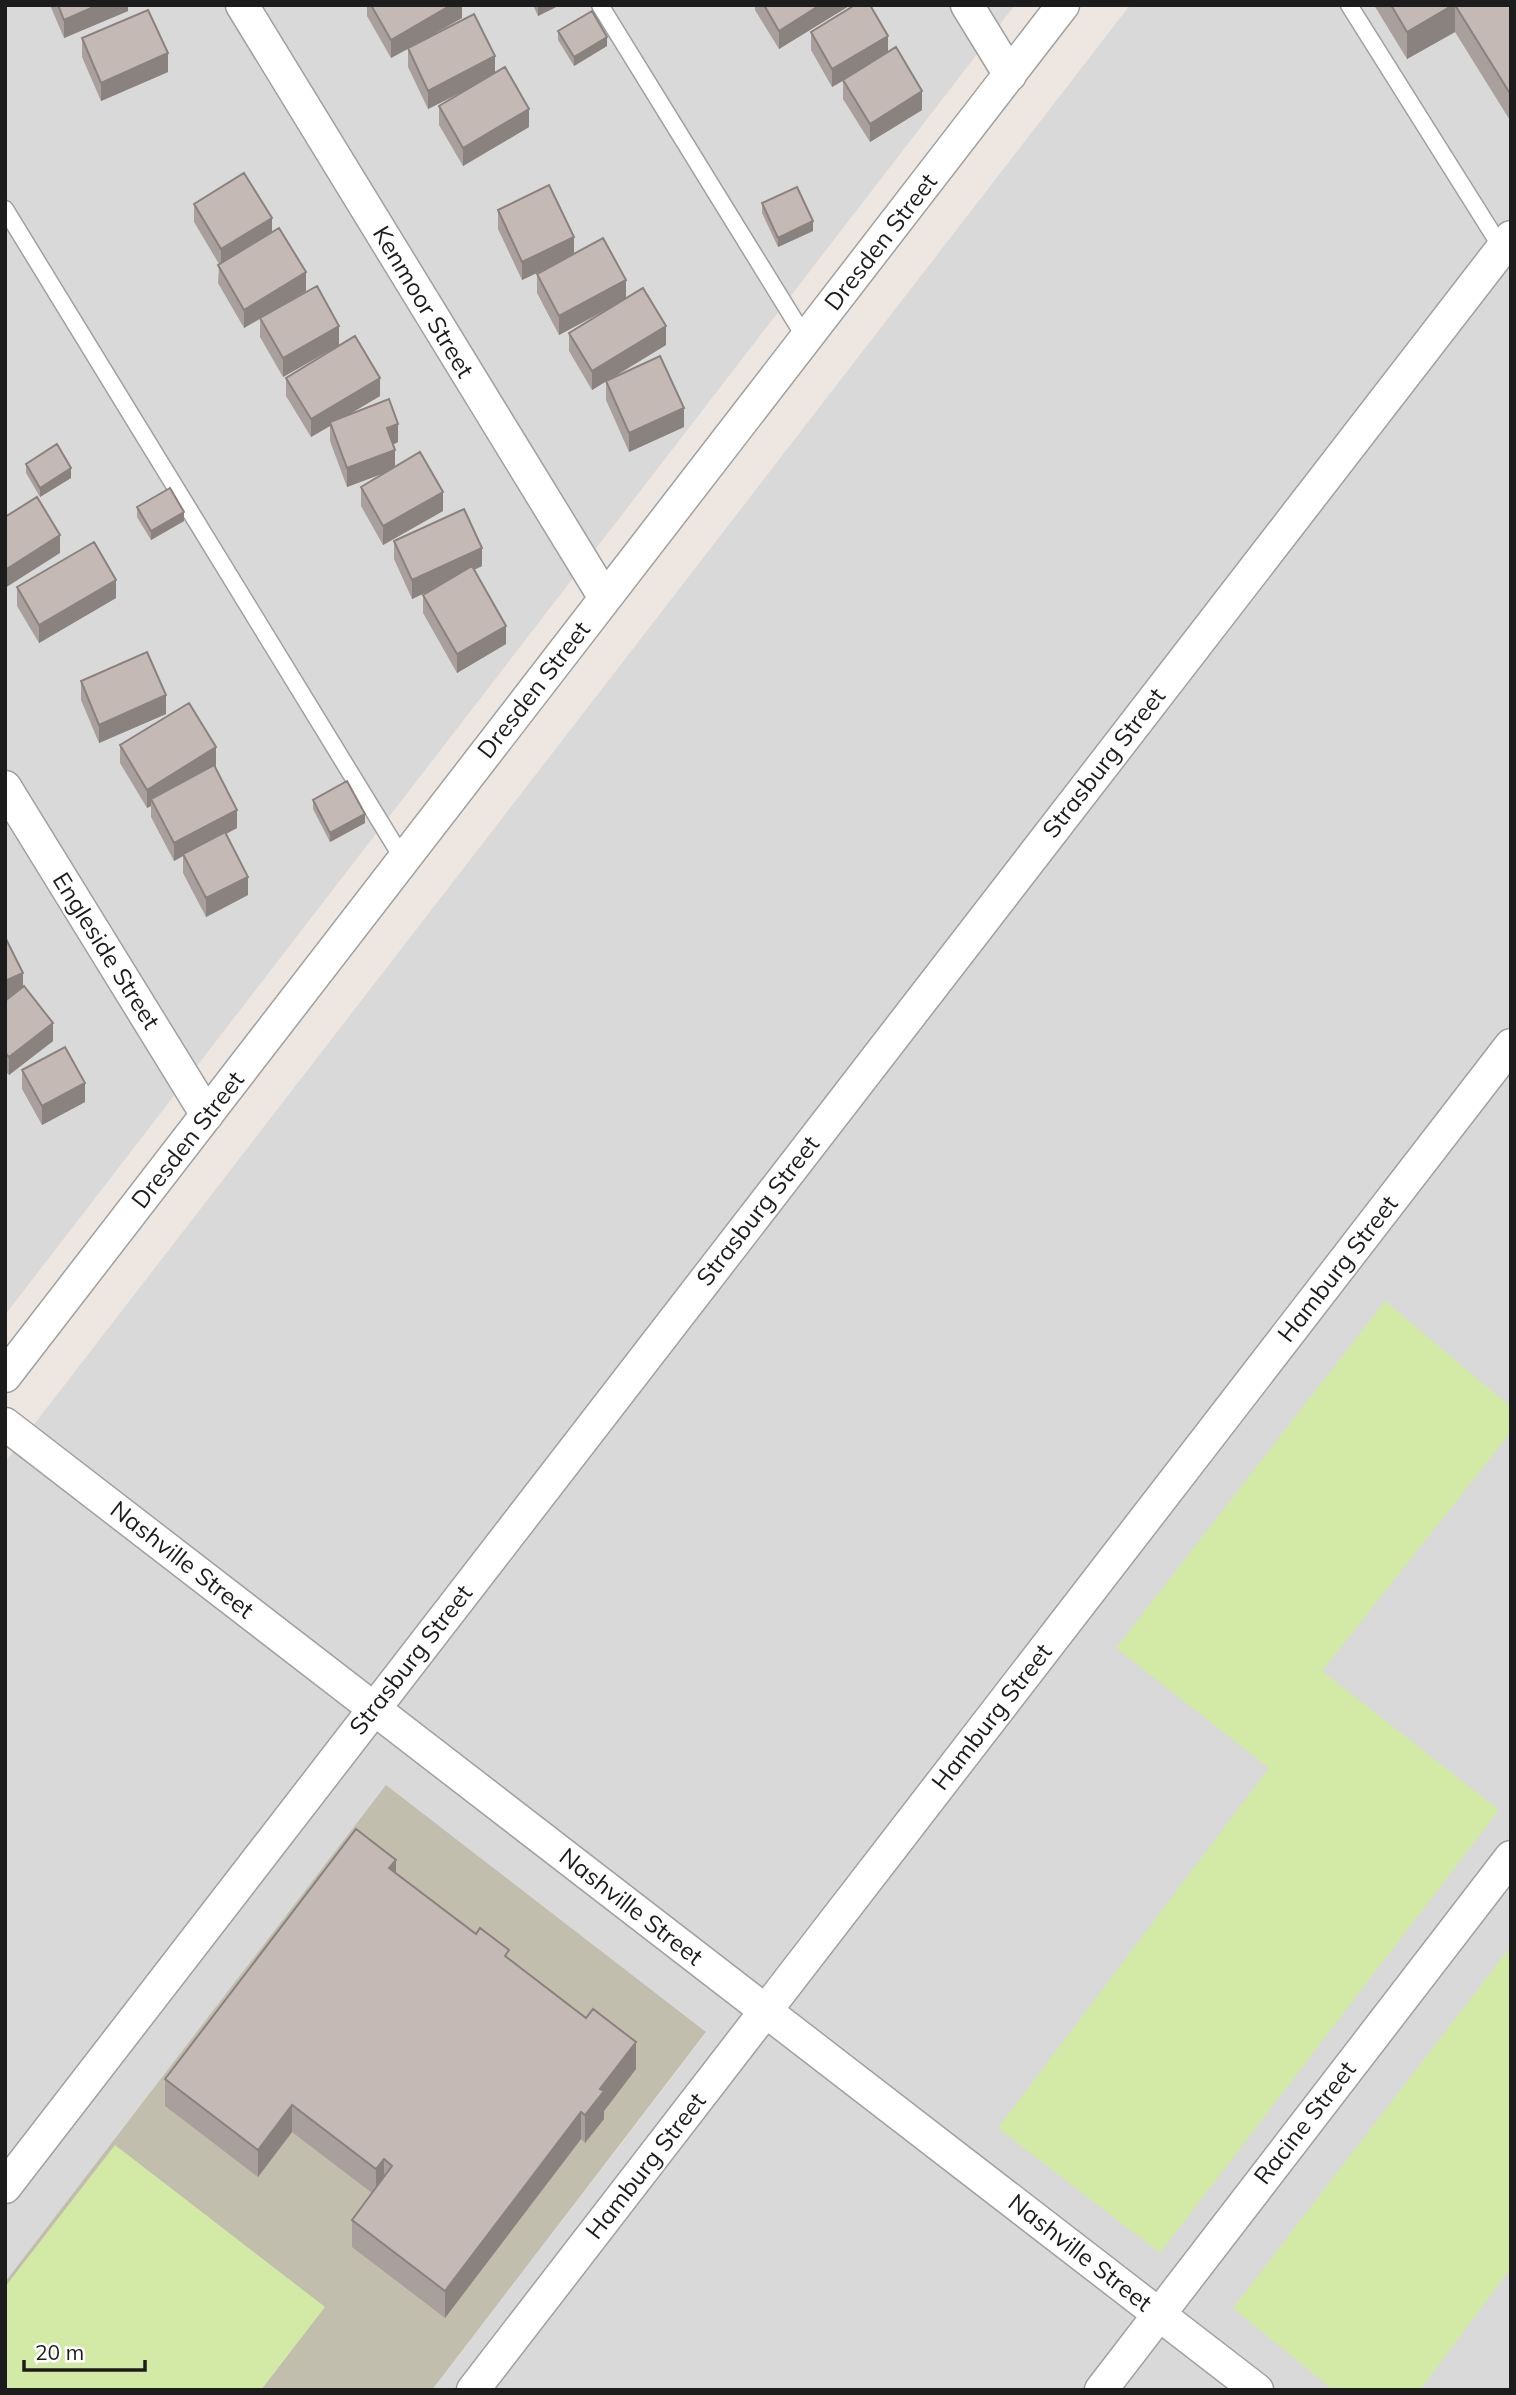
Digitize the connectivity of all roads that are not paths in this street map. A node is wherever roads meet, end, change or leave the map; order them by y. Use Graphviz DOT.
graph roads {
  1 [pos="242,5"];
  2 [pos="600,5"];
  3 [pos="967,5"];
  4 [pos="1063,5"];
  5 [pos="1349,5"];
  6 [pos="1010,75"];
  7 [pos="5,209"];
  8 [pos="1506,242"];
  9 [pos="806,339"];
  10 [pos="605,598"];
  11 [pos="5,787"];
  12 [pos="403,859"];
  13 [pos="1511,1045"];
  14 [pos="207,1115"];
  15 [pos="5,1376"];
  16 [pos="5,1424"];
  17 [pos="374,1709"];
  18 [pos="1511,1857"];
  19 [pos="765,2011"];
  20 [pos="5,2187"];
  21 [pos="1158,2313"];
  22 [pos="473,2390"];
  23 [pos="1101,2390"];
  24 [pos="1257,2390"];
  1 -- 10 [label="street, Kenmoor Street"];
  2 -- 9 [label="lane"];
  3 -- 6 [label="street"];
  4 -- 6 [label="street, Dresden Street"];
  5 -- 8 [label="lane"];
  6 -- 9 [label="street, Dresden Street"];
  7 -- 12 [label="lane"];
  8 -- 17 [label="street, Strasburg Street"];
  9 -- 10 [label="street, Dresden Street"];
  10 -- 12 [label="street, Dresden Street"];
  11 -- 14 [label="street, Engleside Street"];
  12 -- 14 [label="street, Dresden Street"];
  13 -- 19 [label="street, Hamburg Street"];
  14 -- 15 [label="street, Dresden Street"];
  16 -- 17 [label="street, Nashville Street"];
  17 -- 19 [label="street, Nashville Street"];
  17 -- 20 [label="street, Strasburg Street"];
  18 -- 21 [label="street, Racine Street"];
  19 -- 21 [label="street, Nashville Street"];
  19 -- 22 [label="street, Hamburg Street"];
  21 -- 23 [label="street, Racine Street"];
  21 -- 24 [label="street, Nashville Street"];
}
